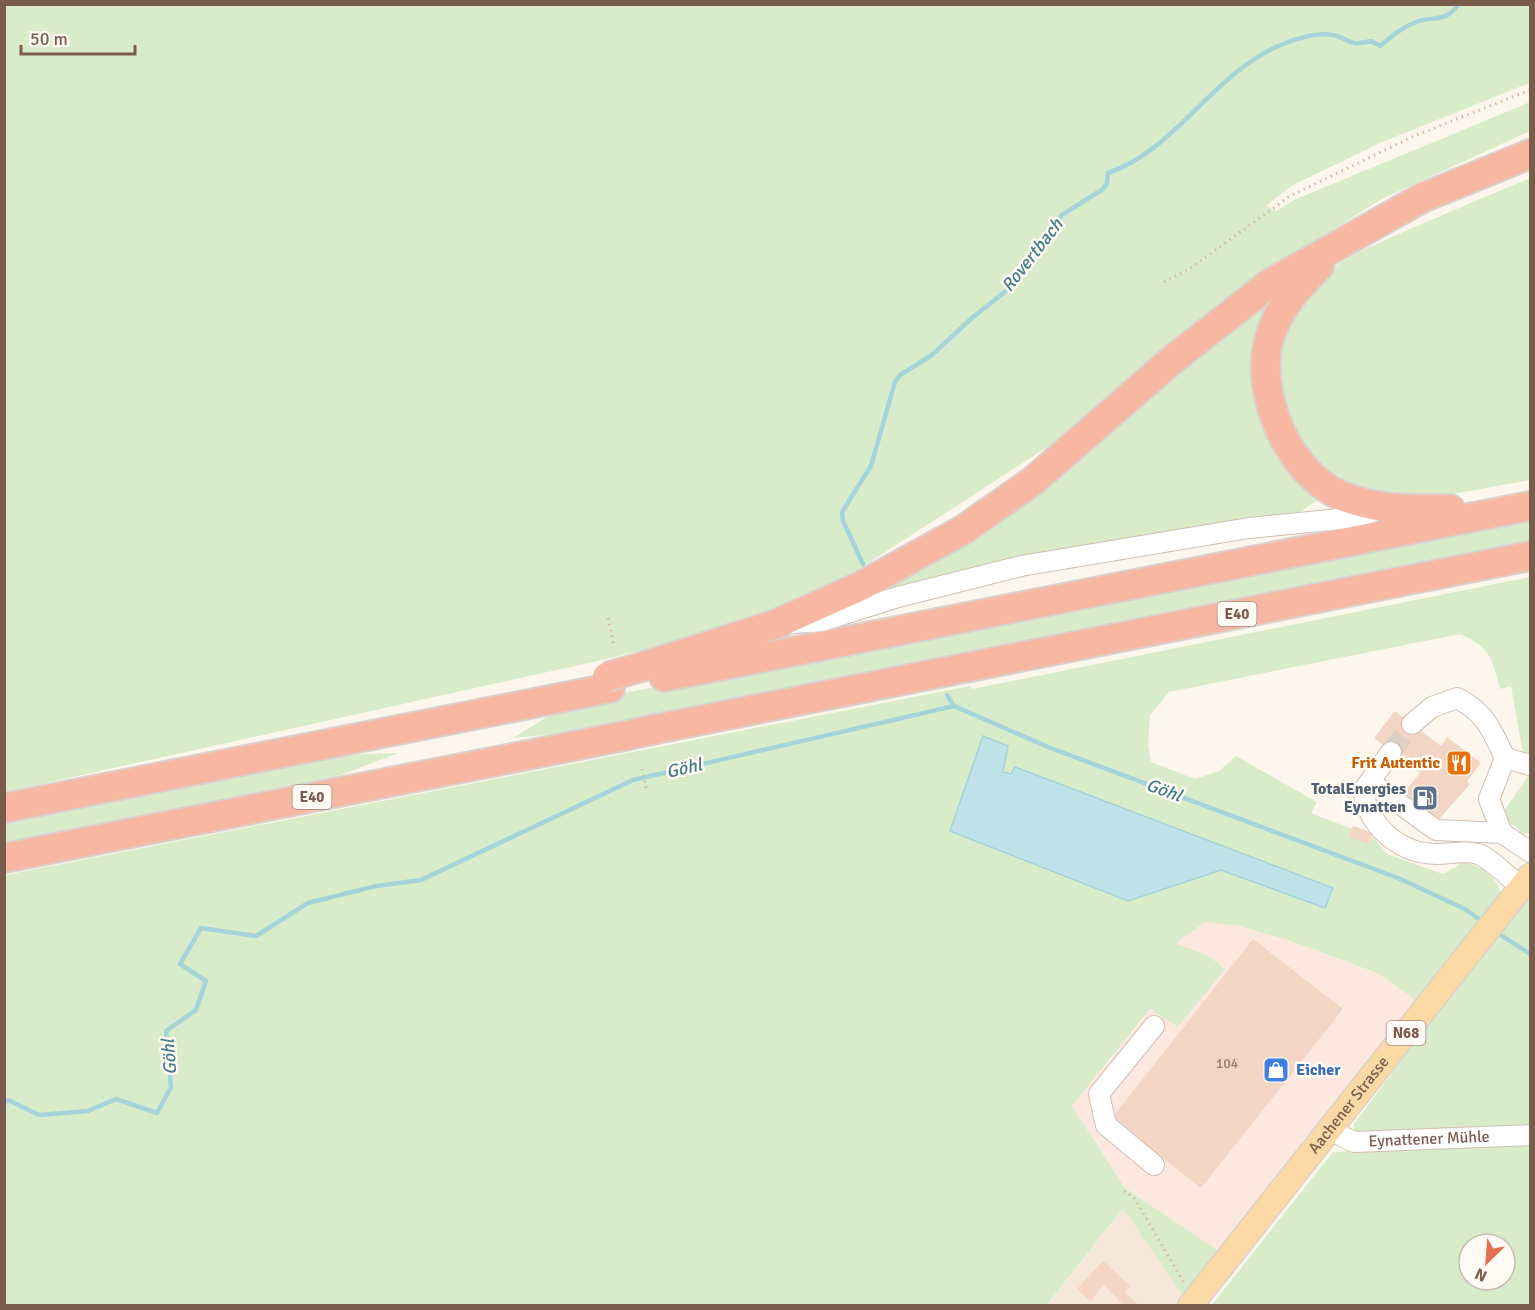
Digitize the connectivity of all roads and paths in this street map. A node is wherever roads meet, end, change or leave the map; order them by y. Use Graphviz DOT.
graph roads {
  1 [pos="1530,90"];
  2 [pos="1530,154"];
  3 [pos="1341,243"];
  4 [pos="1164,282"];
  5 [pos="1530,506"];
  6 [pos="1379,509"];
  7 [pos="1488,514"];
  8 [pos="1530,556"];
  9 [pos="879,591"];
  10 [pos="608,618"];
  11 [pos="614,647"];
  12 [pos="639,674"];
  13 [pos="1412,724"];
  14 [pos="1392,752"];
  15 [pos="1505,758"];
  16 [pos="1530,765"];
  17 [pos="642,769"];
  18 [pos="1370,782"];
  19 [pos="646,788"];
  20 [pos="4,808"];
  21 [pos="1502,833"];
  22 [pos="1530,852"];
  23 [pos="4,858"];
  24 [pos="1526,882"];
  25 [pos="1154,1026"];
  26 [pos="1330,1130"];
  27 [pos="1530,1135"];
  28 [pos="1154,1165"];
  29 [pos="1124,1191"];
  30 [pos="1192,1303"];
  1 -- 4 [label="path"];
  2 -- 3 [label="highway"];
  3 -- 6 [label="highway"];
  3 -- 9 [label="highway"];
  5 -- 7 [label="highway"];
  6 -- 7 [label="highway"];
  6 -- 9 [label="street"];
  7 -- 12 [label="highway"];
  8 -- 23 [label="highway, E40, bridge"];
  9 -- 12 [label="highway"];
  10 -- 11 [label="path"];
  12 -- 20 [label="highway, bridge"];
  13 -- 15 [label="street"];
  14 -- 18 [label="street"];
  15 -- 16 [label="street"];
  15 -- 21 [label="street"];
  17 -- 19 [label="path"];
  18 -- 21 [label="street"];
  18 -- 24 [label="street"];
  21 -- 22 [label="street"];
  24 -- 26 [label="main road, Aachener Strasse / N68"];
  25 -- 28 [label="street"];
  26 -- 27 [label="street, Eynattener Mühle"];
  26 -- 30 [label="main road, Aachener Strasse / N68"];
  29 -- 30 [label="path"];
}
